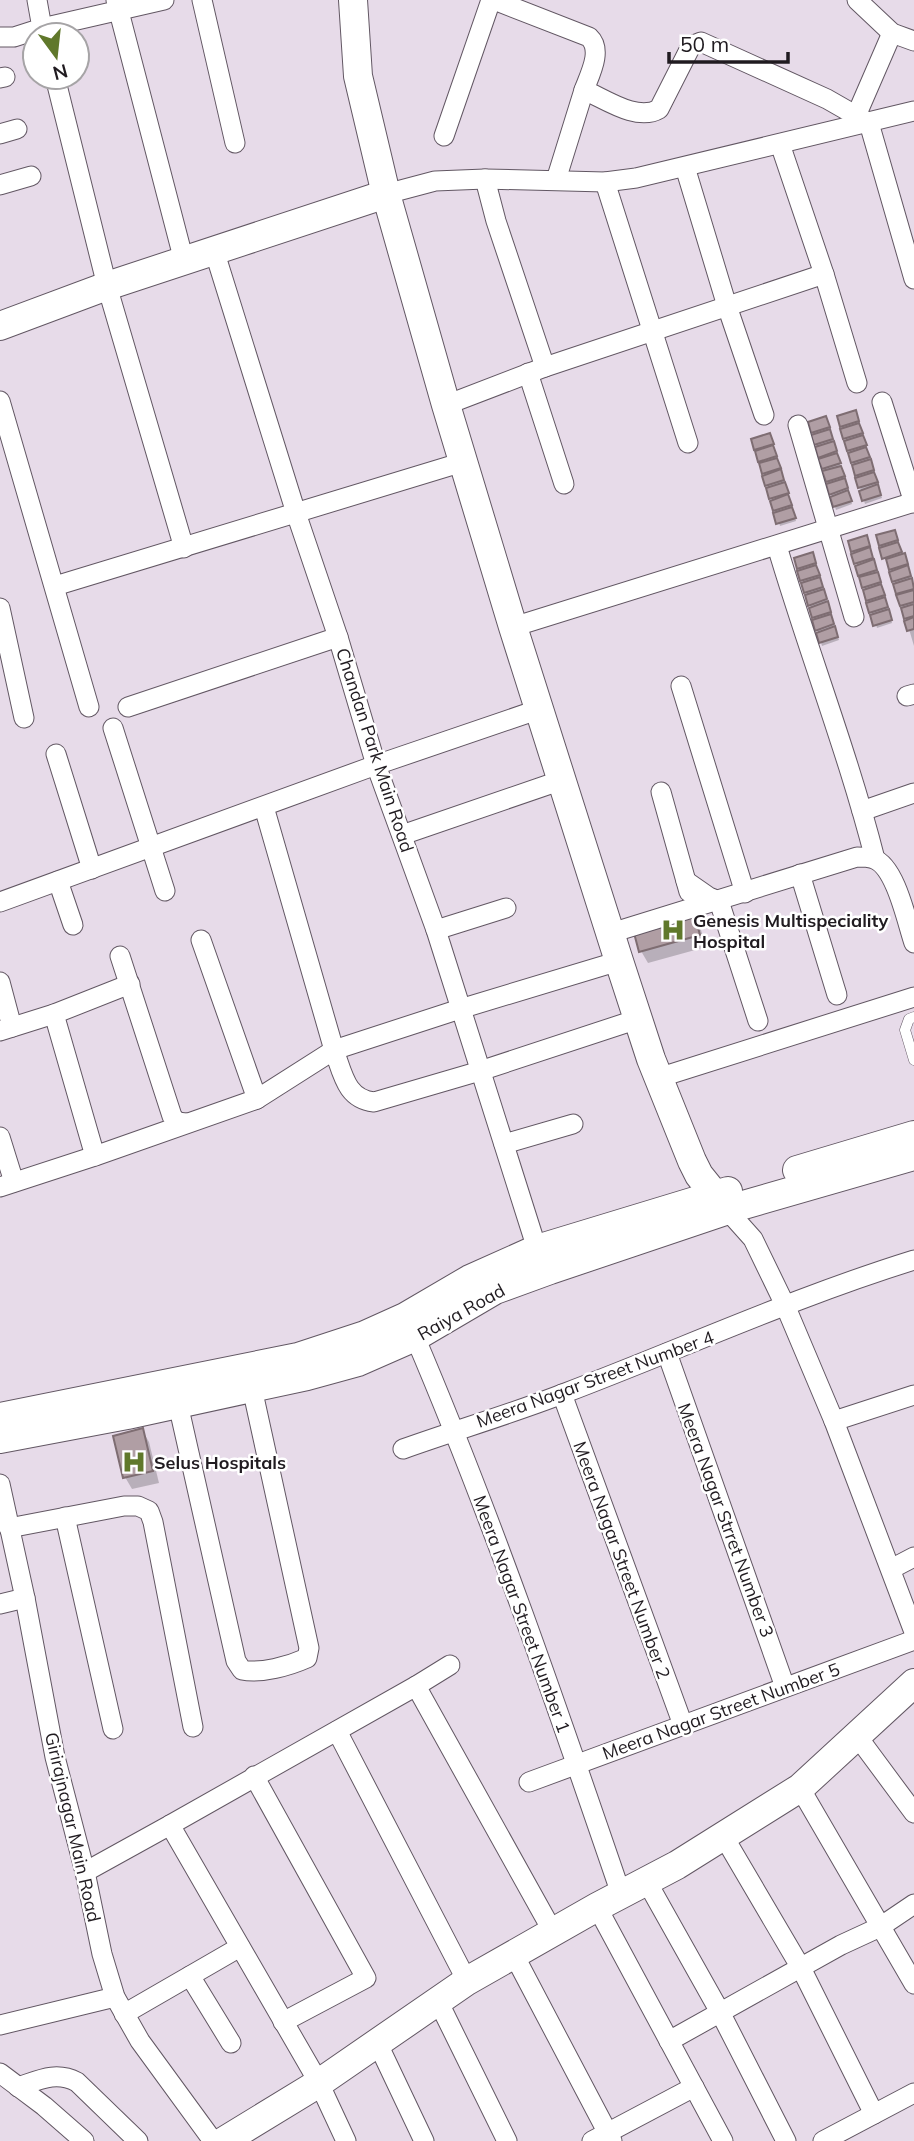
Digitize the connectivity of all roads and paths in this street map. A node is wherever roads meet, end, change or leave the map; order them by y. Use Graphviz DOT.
graph roads {
  1 [pos="37,0"];
  2 [pos="164,0"];
  3 [pos="202,0"];
  4 [pos="354,0"];
  5 [pos="493,0"];
  6 [pos="857,0"];
  7 [pos="118,5"];
  8 [pos="41,21"];
  9 [pos="72,21"];
  10 [pos="892,33"];
  11 [pos="21,36"];
  12 [pos="0,37"];
  13 [pos="914,41"];
  14 [pos="584,90"];
  15 [pos="58,91"];
  16 [pos="914,111"];
  17 [pos="863,120"];
  18 [pos="444,136"];
  19 [pos="235,143"];
  20 [pos="780,144"];
  21 [pos="685,167"];
  22 [pos="31,176"];
  23 [pos="485,179"];
  24 [pos="556,180"];
  25 [pos="605,181"];
  26 [pos="0,185"];
  27 [pos="386,194"];
  28 [pos="214,250"];
  29 [pos="184,261"];
  30 [pos="824,274"];
  31 [pos="914,279"];
  32 [pos="107,286"];
  33 [pos="727,306"];
  34 [pos="0,326"];
  35 [pos="651,331"];
  36 [pos="537,370"];
  37 [pos="857,383"];
  38 [pos="0,401"];
  39 [pos="882,402"];
  40 [pos="446,405"];
  41 [pos="764,415"];
  42 [pos="798,425"];
  43 [pos="688,443"];
  44 [pos="463,462"];
  45 [pos="564,484"];
  46 [pos="914,503"];
  47 [pos="296,513"];
  48 [pos="828,530"];
  49 [pos="777,546"];
  50 [pos="184,548"];
  51 [pos="55,586"];
  52 [pos="855,617"];
  53 [pos="1,618"];
  54 [pos="513,627"];
  55 [pos="338,637"];
  56 [pos="681,686"];
  57 [pos="89,707"];
  58 [pos="128,707"];
  59 [pos="540,709"];
  60 [pos="24,719"];
  61 [pos="113,728"];
  62 [pos="56,754"];
  63 [pos="376,765"];
  64 [pos="562,779"];
  65 [pos="661,792"];
  66 [pos="914,793"];
  67 [pos="264,807"];
  68 [pos="862,811"];
  69 [pos="402,835"];
  70 [pos="151,847"];
  71 [pos="875,859"];
  72 [pos="92,869"];
  73 [pos="800,874"];
  74 [pos="58,881"];
  75 [pos="686,881"];
  76 [pos="165,891"];
  77 [pos="746,893"];
  78 [pos="719,901"];
  79 [pos="0,902"];
  80 [pos="506,908"];
  81 [pos="694,908"];
  82 [pos="73,925"];
  83 [pos="436,930"];
  84 [pos="201,940"];
  85 [pos="914,943"];
  86 [pos="615,945"];
  87 [pos="120,956"];
  88 [pos="0,982"];
  89 [pos="130,984"];
  90 [pos="836,995"];
  91 [pos="914,997"];
  92 [pos="460,1009"];
  93 [pos="54,1014"];
  94 [pos="914,1017"];
  95 [pos="638,1018"];
  96 [pos="758,1021"];
  97 [pos="6,1029"];
  98 [pos="334,1050"];
  99 [pos="914,1060"];
  100 [pos="480,1071"];
  101 [pos="658,1077"];
  102 [pos="257,1099"];
  103 [pos="186,1123"];
  104 [pos="573,1125"];
  105 [pos="914,1135"];
  106 [pos="0,1137"];
  107 [pos="504,1144"];
  108 [pos="95,1156"];
  109 [pos="914,1156"];
  110 [pos="7,1185"];
  111 [pos="721,1203"];
  112 [pos="537,1249"];
  113 [pos="914,1260"];
  114 [pos="785,1305"];
  115 [pos="410,1327"];
  116 [pos="667,1353"];
  117 [pos="252,1388"];
  118 [pos="562,1394"];
  119 [pos="914,1395"];
  120 [pos="178,1404"];
  121 [pos="0,1417"];
  122 [pos="834,1421"];
  123 [pos="455,1431"];
  124 [pos="0,1439"];
  125 [pos="403,1449"];
  126 [pos="0,1484"];
  127 [pos="65,1517"];
  128 [pos="9,1528"];
  129 [pos="914,1557"];
  130 [pos="891,1569"];
  131 [pos="25,1598"];
  132 [pos="0,1604"];
  133 [pos="914,1632"];
  134 [pos="914,1640"];
  135 [pos="450,1665"];
  136 [pos="914,1683"];
  137 [pos="416,1686"];
  138 [pos="785,1687"];
  139 [pos="683,1725"];
  140 [pos="193,1727"];
  141 [pos="113,1729"];
  142 [pos="337,1731"];
  143 [pos="857,1736"];
  144 [pos="577,1765"];
  145 [pos="254,1776"];
  146 [pos="529,1782"];
  147 [pos="800,1788"];
  148 [pos="914,1813"];
  149 [pos="170,1825"];
  150 [pos="724,1837"];
  151 [pos="85,1872"];
  152 [pos="647,1882"];
  153 [pos="609,1900"];
  154 [pos="914,1904"];
  155 [pos="880,1927"];
  156 [pos="554,1932"];
  157 [pos="240,1947"];
  158 [pos="514,1955"];
  159 [pos="801,1968"];
  160 [pos="190,1976"];
  161 [pos="467,1981"];
  162 [pos="914,1984"];
  163 [pos="438,1999"];
  164 [pos="119,2006"];
  165 [pos="720,2012"];
  166 [pos="1,2018"];
  167 [pos="283,2022"];
  168 [pos="669,2041"];
  169 [pos="377,2042"];
  170 [pos="231,2043"];
  171 [pos="0,2073"];
  172 [pos="319,2083"];
  173 [pos="19,2087"];
  174 [pos="694,2087"];
  175 [pos="914,2093"];
  176 [pos="874,2114"];
  177 [pos="236,2137"];
  178 [pos="604,2138"];
  179 [pos="84,2141"];
  180 [pos="138,2141"];
  181 [pos="213,2141"];
  182 [pos="346,2141"];
  183 [pos="424,2141"];
  184 [pos="507,2141"];
  185 [pos="723,2141"];
  186 [pos="786,2141"];
  187 [pos="823,2141"];
  1 -- 8 [label="street"];
  2 -- 7 [label="street"];
  3 -- 19 [label="street"];
  4 -- 27 [label="street"];
  5 -- 14 [label="street"];
  5 -- 18 [label="street"];
  6 -- 10 [label="street"];
  7 -- 9 [label="street"];
  7 -- 29 [label="street"];
  10 -- 13 [label="street"];
  10 -- 17 [label="street"];
  11 -- 12 [label="street"];
  14 -- 17 [label="street"];
  14 -- 24 [label="street"];
  15 -- 32 [label="street"];
  16 -- 17 [label="street"];
  17 -- 20 [label="street"];
  17 -- 31 [label="street"];
  20 -- 21 [label="street"];
  20 -- 30 [label="street"];
  21 -- 25 [label="street"];
  21 -- 33 [label="street"];
  22 -- 26 [label="street"];
  23 -- 24 [label="street"];
  23 -- 27 [label="street"];
  23 -- 36 [label="street"];
  24 -- 25 [label="street"];
  25 -- 35 [label="street"];
  27 -- 28 [label="street"];
  27 -- 40 [label="street"];
  28 -- 29 [label="street"];
  28 -- 47 [label="street, Chandan Park Main Road"];
  29 -- 32 [label="street"];
  30 -- 33 [label="street"];
  30 -- 37 [label="street"];
  32 -- 34 [label="street"];
  32 -- 50 [label="street"];
  33 -- 35 [label="street"];
  33 -- 41 [label="street"];
  35 -- 36 [label="street"];
  35 -- 43 [label="street"];
  36 -- 40 [label="street"];
  36 -- 45 [label="street"];
  38 -- 51 [label="street"];
  39 -- 46 [label="street"];
  40 -- 44 [label="street"];
  42 -- 48 [label="street"];
  44 -- 47 [label="street"];
  44 -- 54 [label="street"];
  46 -- 48 [label="street"];
  47 -- 50 [label="street"];
  47 -- 55 [label="street, Chandan Park Main Road"];
  48 -- 49 [label="street"];
  48 -- 52 [label="street"];
  49 -- 54 [label="street"];
  49 -- 68 [label="street"];
  50 -- 51 [label="street"];
  51 -- 57 [label="street"];
  53 -- 60 [label="street"];
  54 -- 59 [label="street"];
  55 -- 58 [label="street"];
  55 -- 63 [label="street, Chandan Park Main Road"];
  56 -- 77 [label="street"];
  59 -- 63 [label="street"];
  59 -- 64 [label="street"];
  61 -- 70 [label="street"];
  62 -- 72 [label="street"];
  63 -- 67 [label="street"];
  63 -- 69 [label="street, Chandan Park Main Road"];
  64 -- 69 [label="street"];
  64 -- 86 [label="street"];
  65 -- 75 [label="street"];
  66 -- 68 [label="street"];
  67 -- 70 [label="street"];
  67 -- 98 [label="street"];
  68 -- 71 [label="street"];
  69 -- 83 [label="street, Chandan Park Main Road"];
  70 -- 72 [label="street"];
  70 -- 76 [label="street"];
  71 -- 73 [label="street"];
  71 -- 85 [label="street"];
  72 -- 74 [label="street"];
  73 -- 77 [label="street"];
  73 -- 90 [label="street"];
  74 -- 79 [label="street"];
  74 -- 82 [label="street"];
  75 -- 78 [label="street"];
  75 -- 81 [label="street"];
  77 -- 78 [label="street"];
  78 -- 81 [label="street"];
  78 -- 96 [label="street"];
  80 -- 83 [label="street"];
  81 -- 86 [label="street"];
  83 -- 92 [label="street, Chandan Park Main Road"];
  84 -- 102 [label="street"];
  86 -- 92 [label="street"];
  86 -- 95 [label="street"];
  87 -- 89 [label="street"];
  88 -- 97 [label="street"];
  89 -- 93 [label="street"];
  89 -- 103 [label="street"];
  91 -- 101 [label="street"];
  92 -- 98 [label="street"];
  92 -- 100 [label="street, Chandan Park Main Road"];
  93 -- 97 [label="street"];
  93 -- 108 [label="street"];
  94 -- 99 [label="lane"];
  95 -- 100 [label="street"];
  95 -- 101 [label="street"];
  98 -- 100 [label="street"];
  98 -- 102 [label="street"];
  100 -- 107 [label="street, Chandan Park Main Road"];
  101 -- 111 [label="street"];
  102 -- 103 [label="street"];
  103 -- 108 [label="street"];
  104 -- 107 [label="street"];
  105 -- 111 [label="street, Raiya Road"];
  106 -- 110 [label="street"];
  107 -- 112 [label="street, Chandan Park Main Road"];
  108 -- 110 [label="street"];
  109 -- 111 [label="street, Raiya Road"];
  111 -- 112 [label="street, Raiya Road"];
  111 -- 114 [label="street"];
  111 -- 115 [label="street, Raiya Road"];
  112 -- 115 [label="street, Raiya Road"];
  113 -- 114 [label="street, Meera Nagar Street Number 4"];
  114 -- 116 [label="street, Meera Nagar Street Number 4"];
  114 -- 122 [label="street"];
  115 -- 117 [label="street, Raiya Road"];
  115 -- 121 [label="street, Raiya Road"];
  115 -- 123 [label="street, Meera Nagar Street Number 1"];
  116 -- 118 [label="street, Meera Nagar Street Number 4"];
  116 -- 138 [label="street, Meera Nagar Strret Number 3"];
  117 -- 120 [label="street, Raiya Road"];
  117 -- 120 [label="street"];
  118 -- 123 [label="street, Meera Nagar Street Number 4"];
  118 -- 139 [label="street, Meera Nagar Street Number 2"];
  119 -- 122 [label="street"];
  120 -- 124 [label="street, Raiya Road"];
  122 -- 130 [label="street"];
  123 -- 125 [label="street, Meera Nagar Street Number 4"];
  123 -- 144 [label="street, Meera Nagar Street Number 1"];
  126 -- 128 [label="street, Girirajnagar Main Road"];
  127 -- 128 [label="street"];
  127 -- 140 [label="street"];
  127 -- 141 [label="street"];
  128 -- 131 [label="street, Girirajnagar Main Road"];
  129 -- 130 [label="street"];
  130 -- 133 [label="street"];
  131 -- 132 [label="street"];
  131 -- 151 [label="street, Girirajnagar Main Road"];
  134 -- 138 [label="street, Meera Nagar Street Number 5"];
  135 -- 137 [label="street"];
  136 -- 143 [label="street"];
  137 -- 142 [label="street"];
  137 -- 156 [label="street"];
  138 -- 139 [label="street, Meera Nagar Street Number 5"];
  139 -- 144 [label="street, Meera Nagar Street Number 5"];
  142 -- 145 [label="street"];
  142 -- 161 [label="street"];
  143 -- 147 [label="street"];
  143 -- 148 [label="street"];
  144 -- 146 [label="street, Meera Nagar Street Number 5"];
  144 -- 153 [label="street, Meera Nagar Street Number 1"];
  145 -- 149 [label="street"];
  145 -- 167 [label="street"];
  147 -- 150 [label="street"];
  147 -- 155 [label="street"];
  149 -- 151 [label="street"];
  149 -- 157 [label="street"];
  150 -- 152 [label="street"];
  150 -- 159 [label="street"];
  151 -- 164 [label="street, Girirajnagar Main Road"];
  152 -- 153 [label="street"];
  152 -- 165 [label="street"];
  153 -- 156 [label="street"];
  153 -- 168 [label="street, Meera Nagar Street Number 1"];
  154 -- 155 [label="street"];
  155 -- 159 [label="street"];
  155 -- 162 [label="street"];
  156 -- 158 [label="street"];
  157 -- 160 [label="street"];
  157 -- 167 [label="street"];
  158 -- 161 [label="street"];
  158 -- 178 [label="street"];
  159 -- 165 [label="street"];
  159 -- 176 [label="street"];
  160 -- 164 [label="street"];
  160 -- 170 [label="street"];
  161 -- 163 [label="street"];
  163 -- 169 [label="street"];
  163 -- 184 [label="street"];
  164 -- 166 [label="street"];
  164 -- 181 [label="street, Girirajnagar Main Road"];
  165 -- 168 [label="street"];
  165 -- 186 [label="street"];
  167 -- 172 [label="street"];
  168 -- 174 [label="street, Meera Nagar Street Number 1"];
  169 -- 172 [label="street"];
  169 -- 183 [label="street"];
  171 -- 173 [label="street"];
  172 -- 177 [label="street"];
  172 -- 182 [label="street"];
  173 -- 179 [label="street"];
  173 -- 180 [label="street"];
  174 -- 178 [label="street"];
  174 -- 185 [label="street, Meera Nagar Street Number 1"];
  175 -- 176 [label="street"];
  176 -- 187 [label="street"];
}
